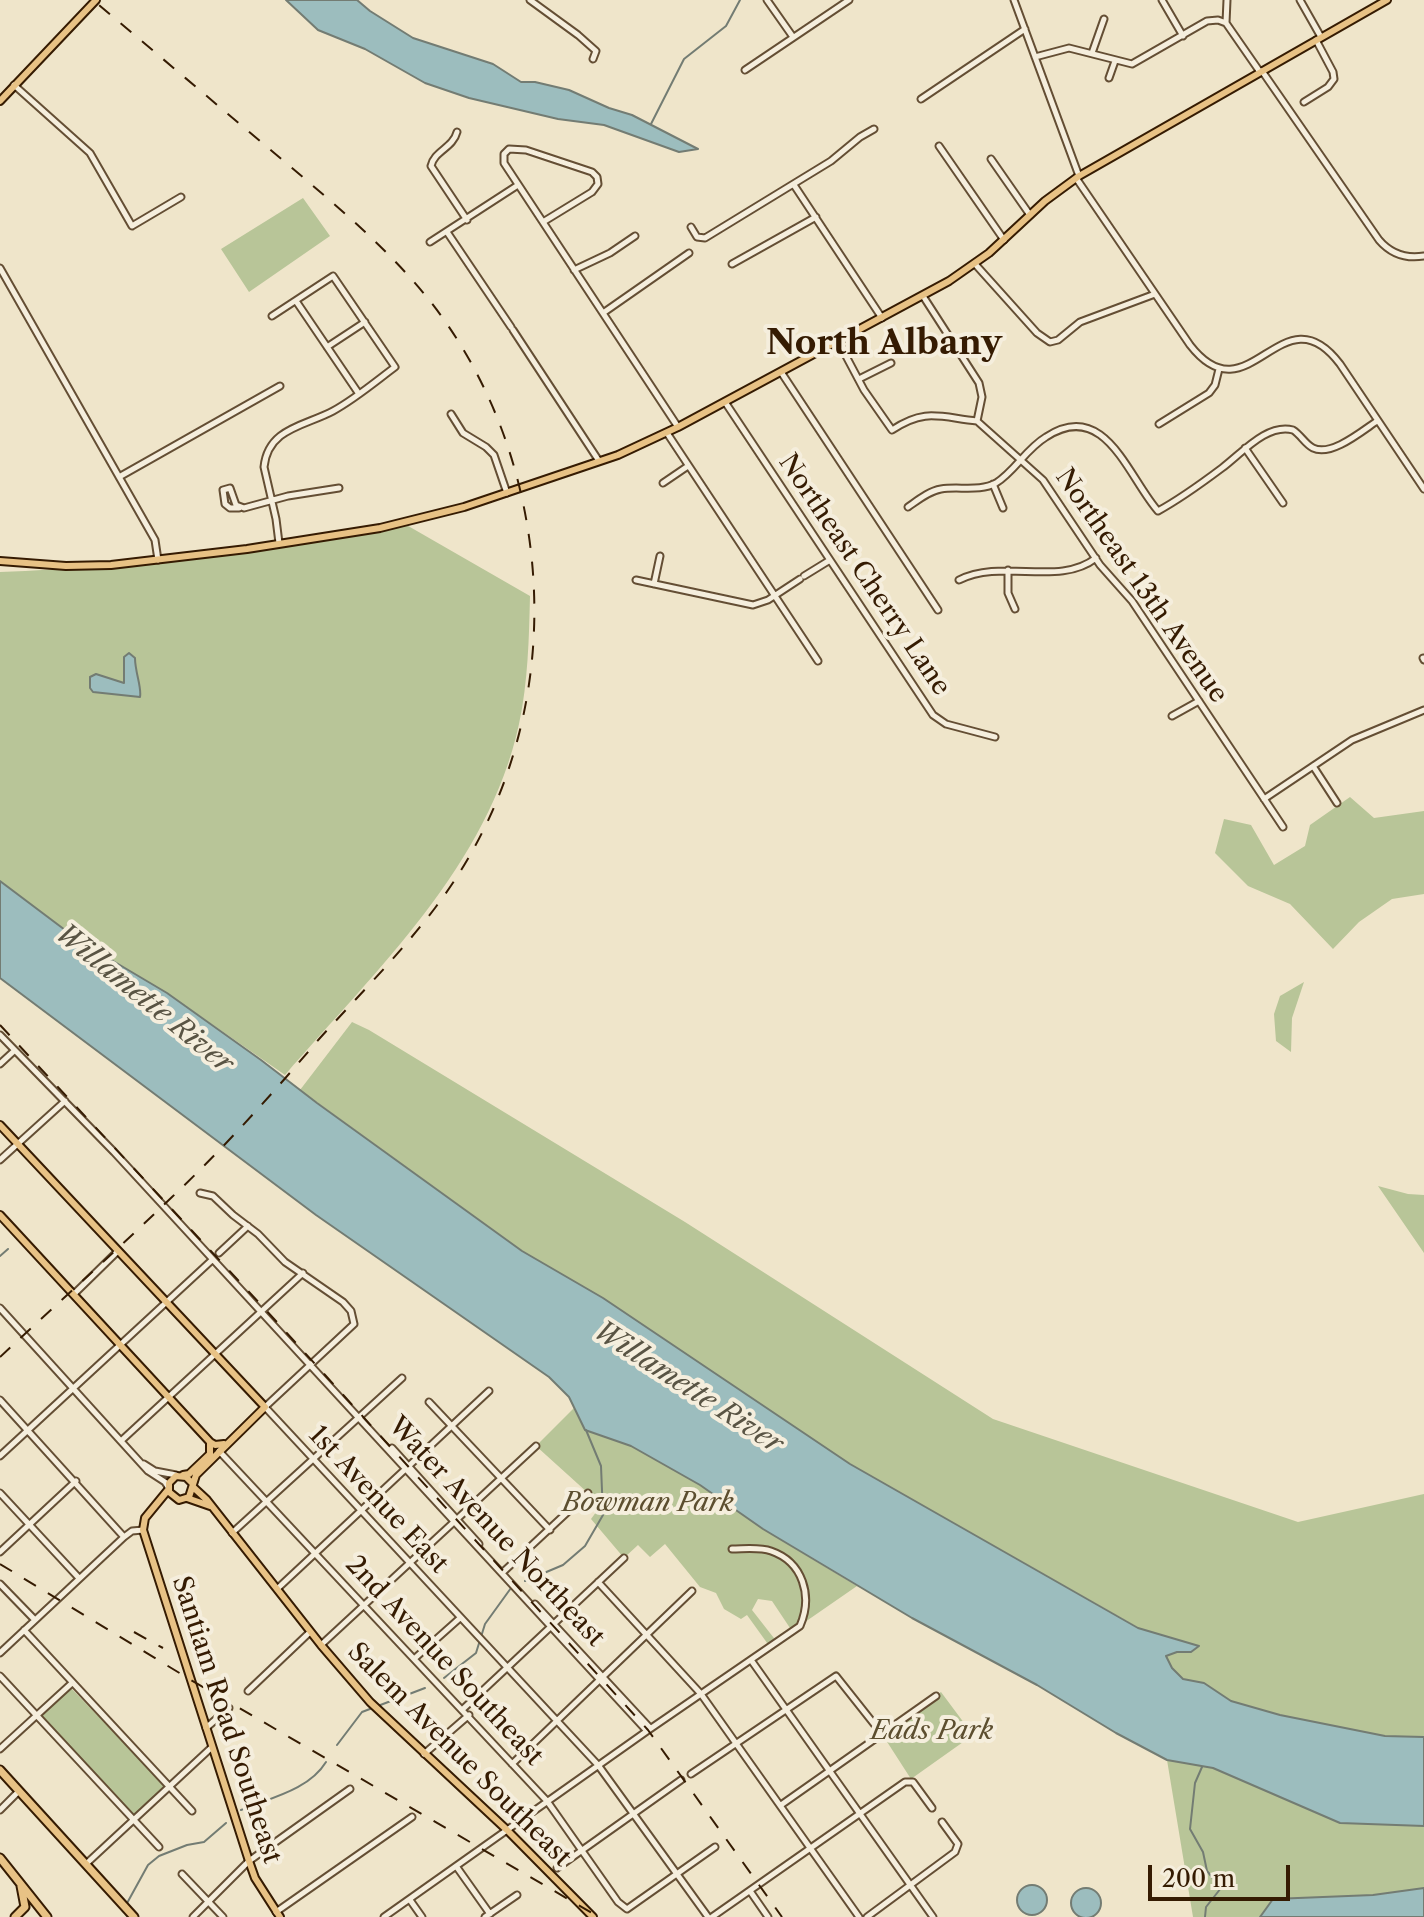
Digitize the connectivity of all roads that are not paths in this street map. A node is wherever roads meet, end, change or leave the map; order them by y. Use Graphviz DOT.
graph roads {
  1 [pos="96,0"];
  2 [pos="530,0"];
  3 [pos="767,0"];
  4 [pos="849,0"];
  5 [pos="1014,0"];
  6 [pos="1162,0"];
  7 [pos="1227,0"];
  8 [pos="1300,0"];
  9 [pos="1387,0"];
  10 [pos="1104,19"];
  11 [pos="1226,23"];
  12 [pos="1025,29"];
  13 [pos="1183,36"];
  14 [pos="793,37"];
  15 [pos="1319,39"];
  16 [pos="1092,53"];
  17 [pos="1035,57"];
  18 [pos="593,59"];
  19 [pos="1115,61"];
  20 [pos="745,70"];
  21 [pos="1261,71"];
  22 [pos="1109,78"];
  23 [pos="14,85"];
  24 [pos="921,99"];
  25 [pos="0,101"];
  26 [pos="1304,102"];
  27 [pos="874,129"];
  28 [pos="457,132"];
  29 [pos="939,146"];
  30 [pos="991,159"];
  31 [pos="1077,177"];
  32 [pos="518,185"];
  33 [pos="794,185"];
  34 [pos="181,197"];
  35 [pos="1030,215"];
  36 [pos="816,217"];
  37 [pos="467,220"];
  38 [pos="543,222"];
  39 [pos="691,227"];
  40 [pos="447,232"];
  41 [pos="635,236"];
  42 [pos="1004,240"];
  43 [pos="430,242"];
  44 [pos="689,253"];
  45 [pos="1424,256"];
  46 [pos="732,264"];
  47 [pos="975,264"];
  48 [pos="0,268"];
  49 [pos="574,270"];
  50 [pos="1155,294"];
  51 [pos="923,296"];
  52 [pos="296,301"];
  53 [pos="603,313"];
  54 [pos="272,316"];
  55 [pos="882,318"];
  56 [pos="365,322"];
  57 [pos="838,341"];
  58 [pos="327,347"];
  59 [pos="891,363"];
  60 [pos="1219,369"];
  61 [pos="781,372"];
  62 [pos="859,379"];
  63 [pos="280,386"];
  64 [pos="359,394"];
  65 [pos="725,402"];
  66 [pos="451,414"];
  67 [pos="977,421"];
  68 [pos="1377,421"];
  69 [pos="1159,424"];
  70 [pos="678,427"];
  71 [pos="667,433"];
  72 [pos="1245,448"];
  73 [pos="1020,458"];
  74 [pos="599,461"];
  75 [pos="688,466"];
  76 [pos="119,477"];
  77 [pos="663,483"];
  78 [pos="993,484"];
  79 [pos="339,488"];
  80 [pos="1424,489"];
  81 [pos="507,493"];
  82 [pos="270,501"];
  83 [pos="1283,503"];
  84 [pos="908,507"];
  85 [pos="239,508"];
  86 [pos="1003,508"];
  87 [pos="279,543"];
  88 [pos="660,556"];
  89 [pos="1096,558"];
  90 [pos="158,560"];
  91 [pos="830,560"];
  92 [pos="0,561"];
  93 [pos="1008,570"];
  94 [pos="636,580"];
  95 [pos="959,580"];
  96 [pos="654,584"];
  97 [pos="774,596"];
  98 [pos="1015,609"];
  99 [pos="938,610"];
  100 [pos="818,661"];
  101 [pos="1199,701"];
  102 [pos="1424,710"];
  103 [pos="1172,716"];
  104 [pos="995,737"];
  105 [pos="1313,766"];
  106 [pos="1264,799"];
  107 [pos="1337,803"];
  108 [pos="1283,827"];
  109 [pos="0,1035"];
  110 [pos="14,1051"];
  111 [pos="0,1064"];
  112 [pos="65,1101"];
  113 [pos="0,1125"];
  114 [pos="18,1144"];
  115 [pos="0,1160"];
  116 [pos="200,1193"];
  117 [pos="0,1215"];
  118 [pos="248,1226"];
  119 [pos="118,1251"];
  120 [pos="219,1253"];
  121 [pos="212,1260"];
  122 [pos="303,1273"];
  123 [pos="74,1294"];
  124 [pos="165,1301"];
  125 [pos="0,1308"];
  126 [pos="261,1312"];
  127 [pos="119,1344"];
  128 [pos="215,1354"];
  129 [pos="310,1364"];
  130 [pos="402,1378"];
  131 [pos="74,1386"];
  132 [pos="489,1391"];
  133 [pos="169,1397"];
  134 [pos="0,1400"];
  135 [pos="429,1402"];
  136 [pos="265,1407"];
  137 [pos="359,1415"];
  138 [pos="451,1426"];
  139 [pos="28,1429"];
  140 [pos="122,1440"];
  141 [pos="210,1442"];
  142 [pos="227,1443"];
  143 [pos="536,1446"];
  144 [pos="219,1451"];
  145 [pos="0,1456"];
  146 [pos="312,1458"];
  147 [pos="140,1462"];
  148 [pos="407,1468"];
  149 [pos="181,1475"];
  150 [pos="500,1478"];
  151 [pos="76,1481"];
  152 [pos="193,1486"];
  153 [pos="168,1488"];
  154 [pos="0,1493"];
  155 [pos="588,1493"];
  156 [pos="187,1498"];
  157 [pos="176,1499"];
  158 [pos="266,1501"];
  159 [pos="210,1506"];
  160 [pos="154,1508"];
  161 [pos="361,1511"];
  162 [pos="455,1520"];
  163 [pos="30,1526"];
  164 [pos="143,1530"];
  165 [pos="550,1530"];
  166 [pos="232,1533"];
  167 [pos="124,1537"];
  168 [pos="732,1549"];
  169 [pos="0,1552"];
  170 [pos="316,1553"];
  171 [pos="624,1558"];
  172 [pos="410,1563"];
  173 [pos="503,1572"];
  174 [pos="79,1578"];
  175 [pos="598,1582"];
  176 [pos="0,1584"];
  177 [pos="277,1589"];
  178 [pos="692,1591"];
  179 [pos="364,1605"];
  180 [pos="460,1618"];
  181 [pos="34,1619"];
  182 [pos="552,1626"];
  183 [pos="24,1630"];
  184 [pos="310,1632"];
  185 [pos="647,1634"];
  186 [pos="321,1645"];
  187 [pos="0,1653"];
  188 [pos="414,1659"];
  189 [pos="751,1660"];
  190 [pos="508,1667"];
  191 [pos="0,1676"];
  192 [pos="601,1678"];
  193 [pos="72,1683"];
  194 [pos="248,1691"];
  195 [pos="701,1694"];
  196 [pos="936,1696"];
  197 [pos="229,1708"];
  198 [pos="463,1709"];
  199 [pos="786,1709"];
  200 [pos="469,1715"];
  201 [pos="37,1716"];
  202 [pos="557,1720"];
  203 [pos="206,1728"];
  204 [pos="649,1729"];
  205 [pos="882,1734"];
  206 [pos="736,1743"];
  207 [pos="212,1747"];
  208 [pos="0,1749"];
  209 [pos="424,1754"];
  210 [pos="512,1764"];
  211 [pos="598,1765"];
  212 [pos="0,1770"];
  213 [pos="830,1771"];
  214 [pos="691,1774"];
  215 [pos="681,1780"];
  216 [pos="169,1786"];
  217 [pos="350,1789"];
  218 [pos="19,1790"];
  219 [pos="547,1801"];
  220 [pos="781,1805"];
  221 [pos="932,1808"];
  222 [pos="0,1810"];
  223 [pos="192,1811"];
  224 [pos="634,1813"];
  225 [pos="860,1813"];
  226 [pos="412,1817"];
  227 [pos="134,1821"];
  228 [pos="942,1822"];
  229 [pos="507,1830"];
  230 [pos="159,1847"];
  231 [pos="715,1847"];
  232 [pos="811,1848"];
  233 [pos="582,1849"];
  234 [pos="0,1858"];
  235 [pos="249,1861"];
  236 [pos="86,1864"];
  237 [pos="456,1866"];
  238 [pos="557,1868"];
  239 [pos="676,1873"];
  240 [pos="182,1874"];
  241 [pos="21,1884"];
  242 [pos="910,1884"];
  243 [pos="750,1891"];
  244 [pos="517,1895"];
  245 [pos="410,1900"];
  246 [pos="209,1902"];
  247 [pos="278,1914"];
  248 [pos="488,1915"];
  249 [pos="134,1916"];
  250 [pos="15,1917"];
  251 [pos="47,1917"];
  252 [pos="193,1917"];
  253 [pos="223,1917"];
  254 [pos="384,1917"];
  255 [pos="422,1917"];
  256 [pos="593,1917"];
  257 [pos="710,1917"];
  258 [pos="768,1917"];
  259 [pos="859,1917"];
  260 [pos="867,1917"];
  261 [pos="933,1917"];
  1 -- 23 [label="main road"];
  2 -- 18 [label="street"];
  3 -- 14 [label="street"];
  4 -- 14 [label="street"];
  5 -- 12 [label="street"];
  6 -- 13 [label="street"];
  7 -- 11 [label="street"];
  8 -- 15 [label="street"];
  9 -- 15 [label="main road"];
  10 -- 16 [label="street"];
  11 -- 13 [label="street"];
  11 -- 21 [label="street"];
  12 -- 17 [label="street"];
  12 -- 24 [label="street"];
  13 -- 19 [label="street"];
  14 -- 20 [label="street"];
  15 -- 21 [label="main road"];
  15 -- 26 [label="street"];
  16 -- 17 [label="street"];
  16 -- 19 [label="street"];
  17 -- 31 [label="street"];
  19 -- 22 [label="street"];
  21 -- 31 [label="main road"];
  21 -- 45 [label="street"];
  23 -- 25 [label="main road"];
  23 -- 34 [label="street"];
  27 -- 33 [label="street"];
  28 -- 37 [label="street"];
  29 -- 42 [label="street"];
  30 -- 35 [label="street"];
  31 -- 35 [label="main road"];
  31 -- 50 [label="street"];
  32 -- 37 [label="street"];
  32 -- 38 [label="street"];
  32 -- 38 [label="street"];
  33 -- 36 [label="street"];
  33 -- 39 [label="street"];
  35 -- 42 [label="main road"];
  36 -- 46 [label="street"];
  36 -- 55 [label="street"];
  37 -- 40 [label="street"];
  38 -- 49 [label="street"];
  40 -- 43 [label="street"];
  40 -- 74 [label="street"];
  41 -- 49 [label="street"];
  42 -- 47 [label="main road"];
  44 -- 53 [label="street"];
  47 -- 50 [label="street"];
  47 -- 51 [label="main road"];
  48 -- 76 [label="street"];
  49 -- 53 [label="street"];
  50 -- 60 [label="street"];
  51 -- 55 [label="main road"];
  51 -- 67 [label="street"];
  52 -- 54 [label="street"];
  52 -- 56 [label="street"];
  52 -- 58 [label="street"];
  53 -- 70 [label="street"];
  55 -- 57 [label="main road"];
  56 -- 58 [label="street"];
  56 -- 64 [label="street"];
  57 -- 61 [label="main road"];
  57 -- 62 [label="street"];
  58 -- 64 [label="street"];
  59 -- 62 [label="street"];
  60 -- 68 [label="street"];
  60 -- 69 [label="street"];
  61 -- 65 [label="main road"];
  61 -- 99 [label="street"];
  62 -- 67 [label="street"];
  63 -- 76 [label="street"];
  64 -- 82 [label="street"];
  65 -- 70 [label="main road"];
  65 -- 91 [label="street, Northeast Cherry Lane"];
  66 -- 81 [label="street"];
  67 -- 73 [label="street, Northeast 13th Avenue"];
  68 -- 72 [label="street"];
  68 -- 80 [label="street"];
  70 -- 71 [label="main road"];
  71 -- 74 [label="main road"];
  71 -- 75 [label="street"];
  72 -- 73 [label="street"];
  72 -- 83 [label="street"];
  73 -- 78 [label="street"];
  73 -- 89 [label="street, Northeast 13th Avenue"];
  74 -- 81 [label="main road"];
  75 -- 77 [label="street"];
  75 -- 97 [label="street"];
  76 -- 90 [label="street"];
  78 -- 84 [label="street"];
  78 -- 86 [label="street"];
  79 -- 82 [label="street"];
  81 -- 87 [label="main road"];
  82 -- 85 [label="street"];
  82 -- 87 [label="street"];
  87 -- 90 [label="main road"];
  88 -- 96 [label="street"];
  89 -- 93 [label="street"];
  89 -- 101 [label="street, Northeast 13th Avenue"];
  90 -- 92 [label="main road"];
  91 -- 97 [label="street"];
  91 -- 104 [label="street, Northeast Cherry Lane"];
  93 -- 95 [label="street"];
  93 -- 98 [label="street"];
  94 -- 96 [label="street"];
  96 -- 97 [label="street"];
  97 -- 100 [label="street"];
  101 -- 103 [label="street"];
  101 -- 106 [label="street, Northeast 13th Avenue"];
  102 -- 105 [label="street"];
  105 -- 106 [label="street"];
  105 -- 107 [label="street"];
  106 -- 108 [label="street, Northeast 13th Avenue"];
  109 -- 110 [label="street, Water Avenue Northeast"];
  110 -- 111 [label="street"];
  110 -- 112 [label="street, Water Avenue Northeast"];
  112 -- 114 [label="street"];
  112 -- 121 [label="street, Water Avenue Northeast"];
  113 -- 114 [label="main road, 1st Avenue East"];
  114 -- 115 [label="street"];
  114 -- 119 [label="main road, 1st Avenue East"];
  116 -- 118 [label="street"];
  117 -- 123 [label="main road"];
  118 -- 120 [label="street"];
  118 -- 122 [label="street"];
  119 -- 123 [label="street"];
  119 -- 124 [label="main road, 1st Avenue East"];
  121 -- 124 [label="street"];
  121 -- 126 [label="street, Water Avenue Northeast"];
  122 -- 126 [label="street"];
  122 -- 129 [label="street"];
  123 -- 127 [label="main road"];
  124 -- 127 [label="street"];
  124 -- 128 [label="main road, 1st Avenue East"];
  125 -- 131 [label="street"];
  126 -- 128 [label="street"];
  126 -- 129 [label="street, Water Avenue Northeast"];
  127 -- 131 [label="street"];
  127 -- 133 [label="main road"];
  128 -- 133 [label="street"];
  128 -- 136 [label="main road, 1st Avenue East"];
  129 -- 136 [label="street"];
  129 -- 137 [label="street, Water Avenue Northeast"];
  130 -- 137 [label="street"];
  131 -- 139 [label="street"];
  131 -- 140 [label="street"];
  132 -- 138 [label="street"];
  133 -- 140 [label="street"];
  133 -- 141 [label="main road"];
  134 -- 139 [label="street"];
  135 -- 138 [label="street"];
  136 -- 142 [label="main road"];
  136 -- 146 [label="street, 1st Avenue East"];
  137 -- 146 [label="street"];
  137 -- 148 [label="street, Water Avenue Northeast"];
  138 -- 148 [label="street"];
  138 -- 150 [label="street"];
  139 -- 145 [label="street"];
  139 -- 151 [label="street"];
  140 -- 147 [label="street"];
  141 -- 142 [label="main road"];
  141 -- 149 [label="main road"];
  142 -- 144 [label="main road"];
  143 -- 150 [label="street"];
  144 -- 152 [label="main road"];
  144 -- 158 [label="street, 2nd Avenue Southeast"];
  146 -- 158 [label="street"];
  146 -- 161 [label="street, 1st Avenue East"];
  147 -- 149 [label="street"];
  147 -- 153 [label="street"];
  148 -- 161 [label="street"];
  148 -- 162 [label="street, Water Avenue Northeast"];
  149 -- 152 [label="main road"];
  149 -- 153 [label="main road"];
  150 -- 162 [label="street"];
  150 -- 165 [label="street"];
  151 -- 163 [label="street"];
  151 -- 167 [label="street"];
  152 -- 156 [label="main road"];
  152 -- 159 [label="main road, Salem Avenue Southeast"];
  153 -- 157 [label="main road"];
  153 -- 160 [label="main road"];
  154 -- 163 [label="street"];
  155 -- 165 [label="street"];
  156 -- 157 [label="main road"];
  156 -- 159 [label="main road"];
  157 -- 160 [label="main road"];
  158 -- 166 [label="street"];
  158 -- 170 [label="street, 2nd Avenue Southeast"];
  159 -- 166 [label="main road, Salem Avenue Southeast"];
  160 -- 164 [label="main road"];
  161 -- 170 [label="street"];
  161 -- 172 [label="street, 1st Avenue East"];
  162 -- 172 [label="street"];
  162 -- 173 [label="street, Water Avenue Northeast"];
  163 -- 169 [label="street"];
  163 -- 174 [label="street"];
  164 -- 167 [label="street"];
  164 -- 203 [label="main road, Santiam Road Southeast"];
  165 -- 173 [label="street"];
  166 -- 177 [label="main road, Salem Avenue Southeast"];
  167 -- 174 [label="street"];
  168 -- 189 [label="street"];
  170 -- 177 [label="street"];
  170 -- 179 [label="street, 2nd Avenue Southeast"];
  171 -- 175 [label="street"];
  172 -- 179 [label="street"];
  172 -- 180 [label="street, 1st Avenue East"];
  173 -- 182 [label="street, Water Avenue Northeast"];
  174 -- 181 [label="street"];
  175 -- 182 [label="street"];
  175 -- 185 [label="street"];
  176 -- 181 [label="street"];
  177 -- 184 [label="main road, Salem Avenue Southeast"];
  178 -- 185 [label="street"];
  179 -- 186 [label="street"];
  179 -- 188 [label="street, 2nd Avenue Southeast"];
  180 -- 188 [label="street"];
  180 -- 190 [label="street, 1st Avenue East"];
  181 -- 183 [label="street"];
  182 -- 190 [label="street"];
  182 -- 192 [label="street, Water Avenue Northeast"];
  183 -- 187 [label="street"];
  183 -- 193 [label="street"];
  184 -- 186 [label="main road, Salem Avenue Southeast"];
  184 -- 194 [label="street"];
  185 -- 192 [label="street"];
  185 -- 195 [label="street"];
  186 -- 209 [label="main road, Salem Avenue Southeast"];
  188 -- 198 [label="street, 2nd Avenue Southeast"];
  189 -- 195 [label="street"];
  189 -- 199 [label="street"];
  190 -- 198 [label="street"];
  190 -- 202 [label="street, 1st Avenue East"];
  191 -- 201 [label="street"];
  192 -- 202 [label="street"];
  192 -- 204 [label="street, Water Avenue Northeast"];
  193 -- 201 [label="street"];
  193 -- 216 [label="street"];
  195 -- 204 [label="street"];
  195 -- 206 [label="street"];
  196 -- 205 [label="street"];
  197 -- 203 [label="street"];
  198 -- 200 [label="street, 2nd Avenue Southeast"];
  199 -- 205 [label="street"];
  199 -- 206 [label="street"];
  199 -- 213 [label="street"];
  200 -- 209 [label="street"];
  200 -- 210 [label="street, 2nd Avenue Southeast"];
  201 -- 208 [label="street"];
  201 -- 227 [label="street"];
  202 -- 210 [label="street"];
  202 -- 211 [label="street, 1st Avenue East"];
  203 -- 207 [label="main road, Santiam Road Southeast"];
  204 -- 211 [label="street"];
  205 -- 213 [label="street"];
  206 -- 214 [label="street"];
  206 -- 220 [label="street"];
  207 -- 216 [label="street"];
  207 -- 235 [label="main road, Santiam Road Southeast"];
  209 -- 229 [label="main road, Salem Avenue Southeast"];
  210 -- 219 [label="street, 2nd Avenue Southeast"];
  211 -- 219 [label="street"];
  211 -- 224 [label="street, 1st Avenue East"];
  212 -- 218 [label="highway"];
  213 -- 220 [label="street"];
  213 -- 225 [label="street"];
  215 -- 224 [label="street"];
  216 -- 223 [label="street"];
  216 -- 227 [label="street"];
  217 -- 235 [label="street"];
  218 -- 222 [label="street"];
  218 -- 236 [label="highway"];
  219 -- 229 [label="street"];
  219 -- 233 [label="street, 2nd Avenue Southeast"];
  220 -- 232 [label="street"];
  221 -- 225 [label="street"];
  224 -- 233 [label="street"];
  224 -- 239 [label="street, 1st Avenue East"];
  225 -- 232 [label="street"];
  225 -- 242 [label="street"];
  226 -- 247 [label="street"];
  227 -- 230 [label="street"];
  227 -- 236 [label="street"];
  228 -- 242 [label="street"];
  229 -- 237 [label="street"];
  229 -- 256 [label="main road, Salem Avenue Southeast"];
  231 -- 239 [label="street"];
  232 -- 243 [label="street"];
  232 -- 259 [label="street"];
  233 -- 238 [label="street"];
  233 -- 239 [label="street, 2nd Avenue Southeast"];
  234 -- 241 [label="highway"];
  235 -- 246 [label="street"];
  235 -- 247 [label="main road, Santiam Road Southeast"];
  236 -- 249 [label="highway"];
  237 -- 245 [label="street"];
  237 -- 248 [label="street"];
  239 -- 257 [label="street, 1st Avenue East"];
  240 -- 246 [label="street"];
  241 -- 250 [label="highway"];
  241 -- 251 [label="highway"];
  242 -- 260 [label="street"];
  242 -- 261 [label="street"];
  243 -- 257 [label="street"];
  243 -- 258 [label="street"];
  244 -- 248 [label="street"];
  245 -- 254 [label="street"];
  245 -- 255 [label="street"];
  246 -- 252 [label="street"];
  246 -- 253 [label="street"];
}
